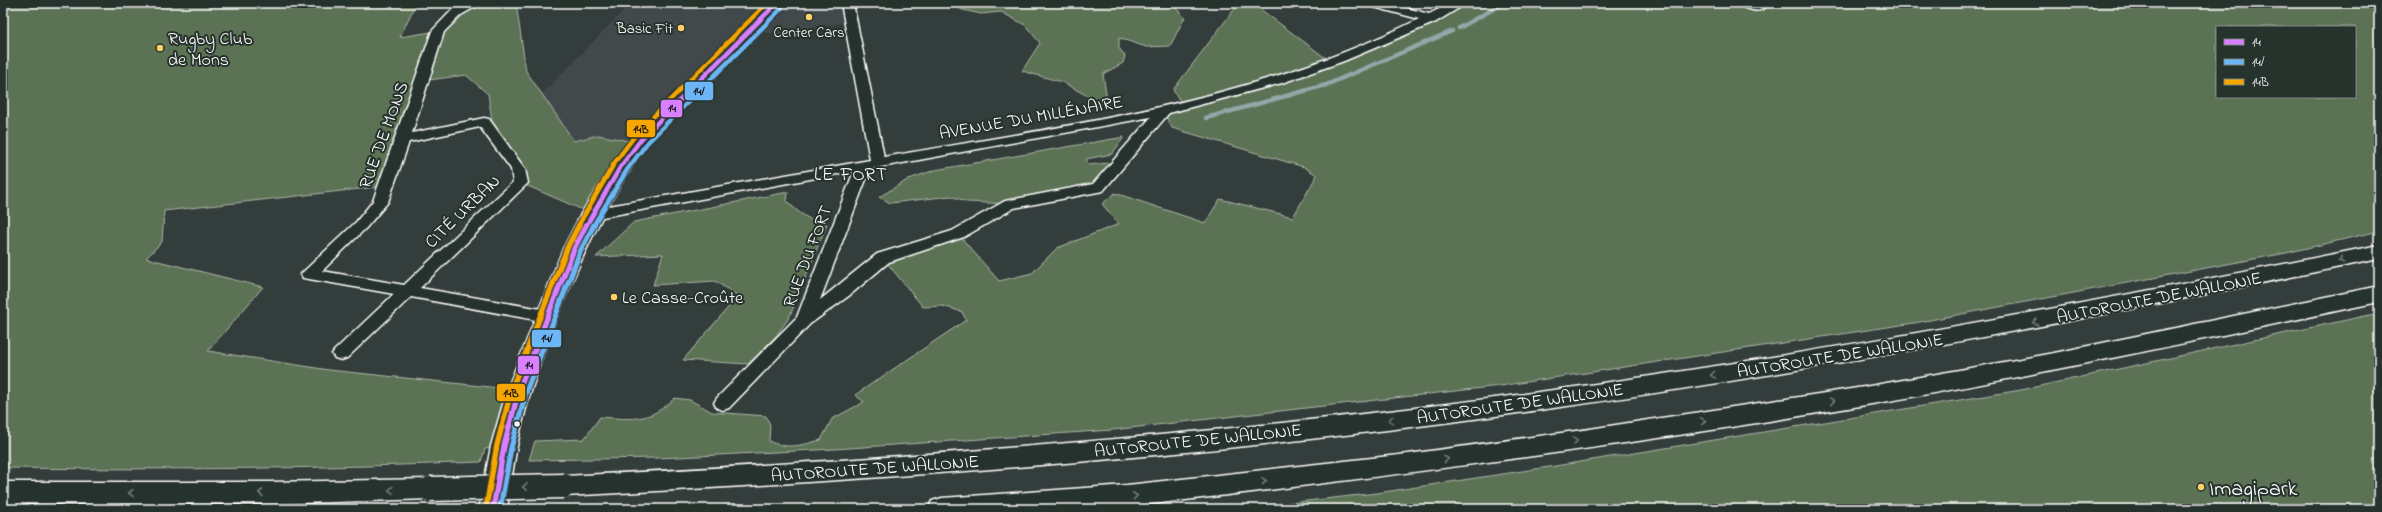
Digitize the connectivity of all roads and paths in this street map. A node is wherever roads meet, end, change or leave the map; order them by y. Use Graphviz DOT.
graph roads {
  1 [pos="476,3"];
  2 [pos="777,3"];
  3 [pos="848,3"];
  4 [pos="1374,3"];
  5 [pos="1461,3"];
  6 [pos="1744,3"];
  7 [pos="1763,3"];
  8 [pos="1432,19"];
  9 [pos="1163,111"];
  10 [pos="403,139"];
  11 [pos="871,164"];
  12 [pos="592,214"];
  13 [pos="2379,252"];
  14 [pos="406,292"];
  15 [pos="2379,294"];
  16 [pos="547,316"];
  17 [pos="804,320"];
  18 [pos="341,354"];
  19 [pos="723,403"];
  20 [pos="3,493"];
  21 [pos="493,509"];
  22 [pos="942,509"];
  1 -- 10 [label="street, RUE DE MONS"];
  2 -- 12 [label="main road"];
  3 -- 11 [label="street"];
  4 -- 8 [label="street"];
  5 -- 8 [label="street, AVENUE DU MILLÉNAIRE"];
  6 -- 7 [label="street"];
  8 -- 9 [label="street, AVENUE DU MILLÉNAIRE"];
  9 -- 11 [label="street, AVENUE DU MILLÉNAIRE"];
  9 -- 17 [label="street"];
  10 -- 14 [label="street, RUE DE MONS"];
  10 -- 14 [label="street, CITÉ URBAN"];
  11 -- 12 [label="street, AVENUE DU MILLÉNAIRE"];
  11 -- 17 [label="street, RUE DU FORT"];
  12 -- 16 [label="main road"];
  13 -- 20 [label="main road, AUTOROUTE DE WALLONIE, one-way, bridge"];
  14 -- 16 [label="street"];
  14 -- 18 [label="street, CITÉ URBAN"];
  22 -- 15 [label="main road, one-way"];
  16 -- 21 [label="main road"];
  17 -- 19 [label="street, RUE DU FORT"];
}
